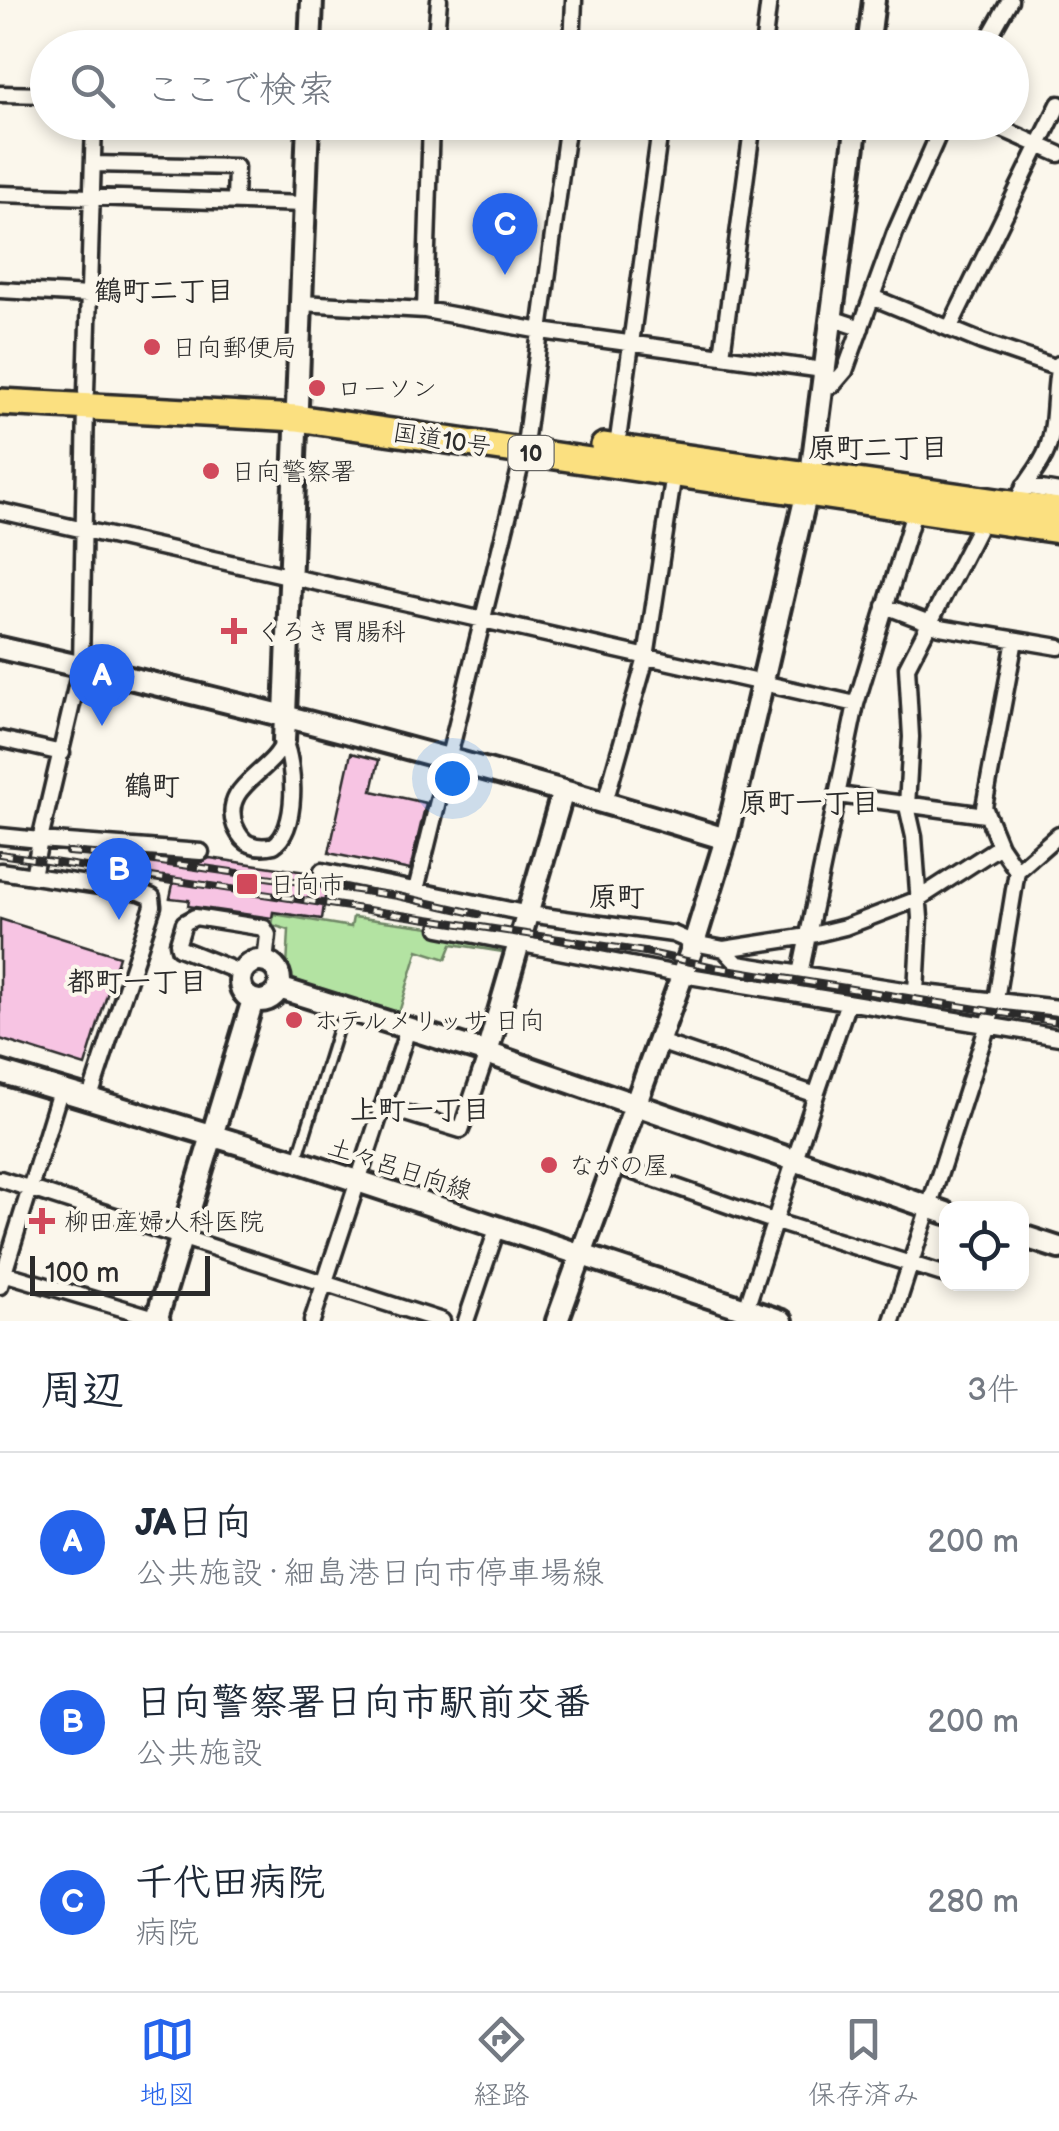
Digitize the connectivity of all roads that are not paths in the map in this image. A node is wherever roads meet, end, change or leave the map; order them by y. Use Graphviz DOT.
graph roads {
  1 [pos="312,0"];
  2 [pos="438,0"];
  3 [pos="574,0"];
  4 [pos="769,0"];
  5 [pos="874,0"];
  6 [pos="1010,0"];
  7 [pos="311,30"];
  8 [pos="436,30"];
  9 [pos="573,30"];
  10 [pos="765,30"];
  11 [pos="870,30"];
  12 [pos="993,30"];
  13 [pos="0,94"];
  14 [pos="30,95"];
  15 [pos="1059,104"];
  16 [pos="94,140"];
  17 [pos="307,140"];
  18 [pos="430,140"];
  19 [pos="566,140"];
  20 [pos="660,140"];
  21 [pos="751,140"];
  22 [pos="855,140"];
  23 [pos="936,140"];
  24 [pos="1028,140"];
  25 [pos="1037,144"];
  26 [pos="1059,154"];
  27 [pos="93,164"];
  28 [pos="0,194"];
  29 [pos="92,197"];
  30 [pos="235,202"];
  31 [pos="304,204"];
  32 [pos="0,290"];
  33 [pos="89,295"];
  34 [pos="872,297"];
  35 [pos="301,303"];
  36 [pos="425,310"];
  37 [pos="830,318"];
  38 [pos="950,327"];
  39 [pos="861,328"];
  40 [pos="541,331"];
  41 [pos="632,342"];
  42 [pos="722,355"];
  43 [pos="1058,366"];
  44 [pos="822,379"];
  45 [pos="0,387"];
  46 [pos="86,399"];
  47 [pos="0,402"];
  48 [pos="297,410"];
  49 [pos="525,444"];
  50 [pos="617,447"];
  51 [pos="674,473"];
  52 [pos="809,484"];
  53 [pos="1059,492"];
  54 [pos="1020,496"];
  55 [pos="915,509"];
  56 [pos="0,511"];
  57 [pos="1059,511"];
  58 [pos="979,519"];
  59 [pos="84,530"];
  60 [pos="1059,530"];
  61 [pos="291,575"];
  62 [pos="885,606"];
  63 [pos="482,620"];
  64 [pos="930,624"];
  65 [pos="1015,640"];
  66 [pos="1059,647"];
  67 [pos="0,648"];
  68 [pos="646,658"];
  69 [pos="81,666"];
  70 [pos="764,683"];
  71 [pos="856,704"];
  72 [pos="286,714"];
  73 [pos="0,739"];
  74 [pos="284,741"];
  75 [pos="62,753"];
  76 [pos="449,760"];
  77 [pos="563,791"];
  78 [pos="838,795"];
  79 [pos="605,802"];
  80 [pos="907,806"];
  81 [pos="985,815"];
  82 [pos="1059,834"];
  83 [pos="0,836"];
  84 [pos="40,840"];
  85 [pos="726,840"];
  86 [pos="1000,846"];
  87 [pos="201,852"];
  88 [pos="322,870"];
  89 [pos="1018,871"];
  90 [pos="0,872"];
  91 [pos="33,876"];
  92 [pos="416,890"];
  93 [pos="918,899"];
  94 [pos="529,914"];
  95 [pos="440,928"];
  96 [pos="808,936"];
  97 [pos="694,943"];
  98 [pos="520,944"];
  99 [pos="724,949"];
  100 [pos="265,962"];
  101 [pos="242,972"];
  102 [pos="800,974"];
  103 [pos="683,975"];
  104 [pos="278,988"];
  105 [pos="916,992"];
  106 [pos="253,1000"];
  107 [pos="996,1000"];
  108 [pos="848,1002"];
  109 [pos="1059,1008"];
  110 [pos="344,1009"];
  111 [pos="988,1025"];
  112 [pos="408,1029"];
  113 [pos="1059,1037"];
  114 [pos="659,1042"];
  115 [pos="487,1053"];
  116 [pos="0,1072"];
  117 [pos="60,1091"];
  118 [pos="816,1096"];
  119 [pos="90,1097"];
  120 [pos="382,1106"];
  121 [pos="635,1106"];
  122 [pos="212,1136"];
  123 [pos="297,1161"];
  124 [pos="796,1162"];
  125 [pos="614,1165"];
  126 [pos="0,1179"];
  127 [pos="358,1181"];
  128 [pos="30,1189"];
  129 [pos="942,1201"];
  130 [pos="939,1211"];
  131 [pos="776,1222"];
  132 [pos="498,1226"];
  133 [pos="182,1237"];
  134 [pos="1029,1238"];
  135 [pos="1059,1248"];
  136 [pos="580,1254"];
  137 [pos="912,1264"];
  138 [pos="939,1273"];
  139 [pos="1,1277"];
  140 [pos="324,1283"];
  141 [pos="744,1315"];
  142 [pos="159,1320"];
  143 [pos="312,1321"];
  144 [pos="442,1321"];
  145 [pos="466,1321"];
  146 [pos="558,1321"];
  147 [pos="782,1321"];
  148 [pos="892,1321"];
  1 -- 7 [label="street"];
  2 -- 8 [label="street"];
  3 -- 9 [label="street"];
  4 -- 10 [label="street"];
  5 -- 11 [label="street"];
  6 -- 12 [label="street"];
  13 -- 14 [label="street"];
  15 -- 25 [label="street"];
  16 -- 27 [label="street"];
  17 -- 31 [label="street"];
  18 -- 36 [label="street"];
  19 -- 40 [label="street"];
  20 -- 41 [label="street"];
  21 -- 42 [label="street"];
  22 -- 37 [label="street"];
  23 -- 34 [label="street"];
  24 -- 25 [label="street"];
  25 -- 26 [label="street"];
  25 -- 38 [label="street"];
  27 -- 29 [label="street"];
  27 -- 30 [label="street"];
  28 -- 29 [label="street"];
  29 -- 30 [label="street"];
  29 -- 33 [label="street"];
  30 -- 31 [label="street"];
  31 -- 35 [label="street"];
  32 -- 33 [label="street"];
  33 -- 46 [label="street"];
  34 -- 38 [label="street"];
  34 -- 39 [label="street"];
  35 -- 36 [label="street"];
  35 -- 48 [label="street"];
  36 -- 40 [label="street"];
  37 -- 39 [label="street"];
  37 -- 44 [label="street"];
  38 -- 43 [label="street"];
  39 -- 44 [label="street"];
  40 -- 41 [label="street"];
  40 -- 49 [label="street"];
  41 -- 42 [label="street"];
  41 -- 50 [label="street"];
  42 -- 44 [label="street"];
  43 -- 54 [label="street"];
  44 -- 52 [label="street"];
  45 -- 46 [label="highway, 国道10号 / 10"];
  46 -- 47 [label="highway, 国道10号 / 10"];
  46 -- 48 [label="highway, 国道10号 / 10"];
  46 -- 59 [label="street"];
  48 -- 49 [label="highway, 国道10号 / 10"];
  48 -- 61 [label="street"];
  49 -- 50 [label="highway, 国道10号 / 10"];
  49 -- 51 [label="highway, 国道10号 / 10"];
  49 -- 63 [label="street"];
  50 -- 52 [label="highway, 国道10号 / 10"];
  51 -- 52 [label="highway, 国道10号 / 10"];
  51 -- 68 [label="street"];
  52 -- 54 [label="highway, 国道10号 / 10"];
  52 -- 55 [label="highway, 国道10号 / 10"];
  52 -- 70 [label="street"];
  53 -- 54 [label="street"];
  54 -- 57 [label="highway, 国道10号 / 10"];
  55 -- 58 [label="highway, 国道10号 / 10"];
  55 -- 62 [label="street"];
  56 -- 59 [label="street"];
  58 -- 60 [label="highway, 国道10号 / 10"];
  58 -- 64 [label="street"];
  59 -- 61 [label="street"];
  59 -- 69 [label="street"];
  61 -- 63 [label="street"];
  61 -- 72 [label="street"];
  62 -- 64 [label="street"];
  62 -- 71 [label="street"];
  63 -- 68 [label="street"];
  63 -- 76 [label="street"];
  64 -- 65 [label="street"];
  64 -- 80 [label="street"];
  65 -- 66 [label="street"];
  65 -- 81 [label="street"];
  67 -- 69 [label="street"];
  68 -- 70 [label="street"];
  68 -- 79 [label="street"];
  69 -- 72 [label="street"];
  69 -- 75 [label="street"];
  70 -- 71 [label="street"];
  70 -- 85 [label="street"];
  71 -- 78 [label="street"];
  72 -- 74 [label="street"];
  72 -- 76 [label="street"];
  73 -- 75 [label="street"];
  74 -- 74 [label="street"];
  75 -- 84 [label="street"];
  76 -- 77 [label="street"];
  76 -- 92 [label="street"];
  77 -- 79 [label="street"];
  77 -- 94 [label="street"];
  78 -- 80 [label="street"];
  78 -- 96 [label="street"];
  79 -- 85 [label="street"];
  80 -- 81 [label="street"];
  80 -- 93 [label="street"];
  81 -- 86 [label="street"];
  82 -- 89 [label="street"];
  83 -- 84 [label="street"];
  84 -- 87 [label="street"];
  84 -- 91 [label="street"];
  85 -- 97 [label="street"];
  86 -- 89 [label="street"];
  86 -- 93 [label="street"];
  88 -- 92 [label="street"];
  89 -- 107 [label="street"];
  90 -- 91 [label="street"];
  91 -- 119 [label="street"];
  92 -- 94 [label="street"];
  93 -- 96 [label="street"];
  93 -- 105 [label="street"];
  94 -- 97 [label="street"];
  94 -- 98 [label="street"];
  95 -- 98 [label="street"];
  96 -- 99 [label="street"];
  96 -- 102 [label="street"];
  97 -- 99 [label="street"];
  97 -- 103 [label="street"];
  98 -- 103 [label="street"];
  98 -- 115 [label="street"];
  99 -- 102 [label="street"];
  100 -- 101 [label="street"];
  100 -- 101 [label="street"];
  100 -- 104 [label="street"];
  101 -- 106 [label="street"];
  102 -- 105 [label="street"];
  103 -- 108 [label="street"];
  103 -- 114 [label="street"];
  104 -- 106 [label="street"];
  104 -- 110 [label="street"];
  105 -- 107 [label="street"];
  106 -- 122 [label="street"];
  107 -- 109 [label="street"];
  107 -- 111 [label="street"];
  108 -- 111 [label="street"];
  108 -- 118 [label="street"];
  110 -- 112 [label="street"];
  110 -- 123 [label="lane"];
  111 -- 113 [label="street"];
  111 -- 129 [label="street"];
  112 -- 115 [label="street"];
  112 -- 120 [label="street"];
  114 -- 118 [label="street"];
  114 -- 121 [label="street"];
  115 -- 120 [label="street"];
  115 -- 121 [label="street"];
  116 -- 117 [label="street, 土々呂日向線"];
  117 -- 119 [label="street, 土々呂日向線"];
  117 -- 128 [label="street"];
  118 -- 124 [label="street"];
  119 -- 122 [label="street, 土々呂日向線"];
  120 -- 127 [label="street"];
  121 -- 124 [label="street"];
  121 -- 125 [label="street"];
  122 -- 123 [label="street, 土々呂日向線"];
  122 -- 133 [label="street"];
  123 -- 127 [label="street, 土々呂日向線"];
  124 -- 130 [label="street"];
  124 -- 131 [label="street"];
  125 -- 131 [label="street"];
  125 -- 136 [label="street"];
  126 -- 128 [label="street"];
  127 -- 132 [label="street, 土々呂日向線"];
  127 -- 140 [label="street"];
  128 -- 133 [label="street"];
  128 -- 139 [label="street"];
  130 -- 137 [label="street"];
  131 -- 137 [label="street"];
  131 -- 141 [label="street"];
  132 -- 136 [label="street, 土々呂日向線"];
  132 -- 145 [label="street"];
  133 -- 140 [label="street"];
  133 -- 142 [label="street"];
  134 -- 135 [label="street"];
  136 -- 141 [label="street, 土々呂日向線"];
  136 -- 146 [label="street"];
  137 -- 138 [label="street"];
  137 -- 148 [label="street"];
  139 -- 142 [label="street"];
  140 -- 143 [label="street"];
  140 -- 144 [label="street"];
  141 -- 147 [label="street, 土々呂日向線"];
}
